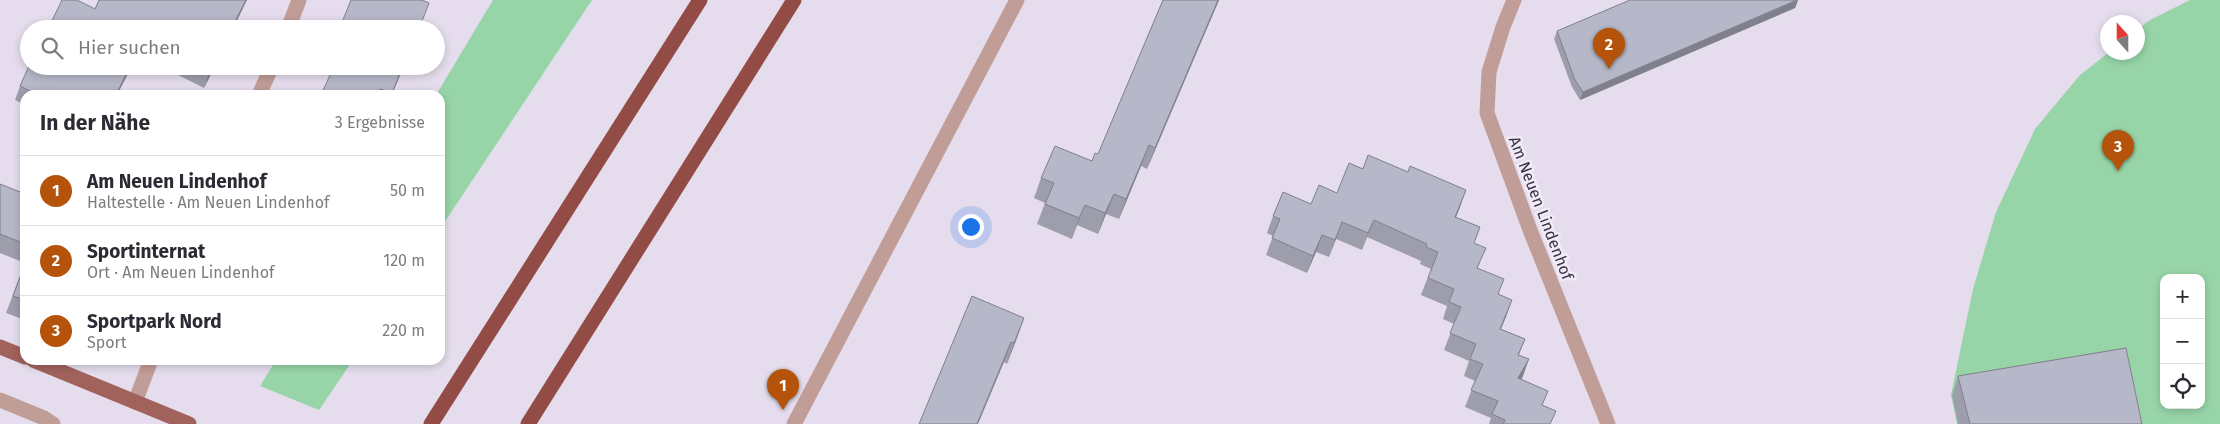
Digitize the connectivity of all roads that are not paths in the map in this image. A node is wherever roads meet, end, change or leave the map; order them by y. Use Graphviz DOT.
graph roads {
  1 [pos="299,0"];
  2 [pos="700,0"];
  3 [pos="794,0"];
  4 [pos="1017,0"];
  5 [pos="1514,0"];
  6 [pos="291,20"];
  7 [pos="268,75"];
  8 [pos="261,90"];
  9 [pos="0,347"];
  10 [pos="20,355"];
  11 [pos="45,365"];
  12 [pos="149,365"];
  13 [pos="0,400"];
  14 [pos="135,402"];
  15 [pos="53,424"];
  16 [pos="189,424"];
  17 [pos="431,424"];
  18 [pos="528,424"];
  19 [pos="794,424"];
  20 [pos="1608,424"];
  1 -- 6 [label="street"];
  2 -- 17 [label="highway"];
  3 -- 18 [label="highway"];
  4 -- 19 [label="street"];
  5 -- 20 [label="street, Am Neuen Lindenhof"];
  7 -- 8 [label="street"];
  9 -- 10 [label="main road"];
  11 -- 14 [label="main road"];
  12 -- 14 [label="street"];
  13 -- 15 [label="street"];
  14 -- 16 [label="main road"];
}
